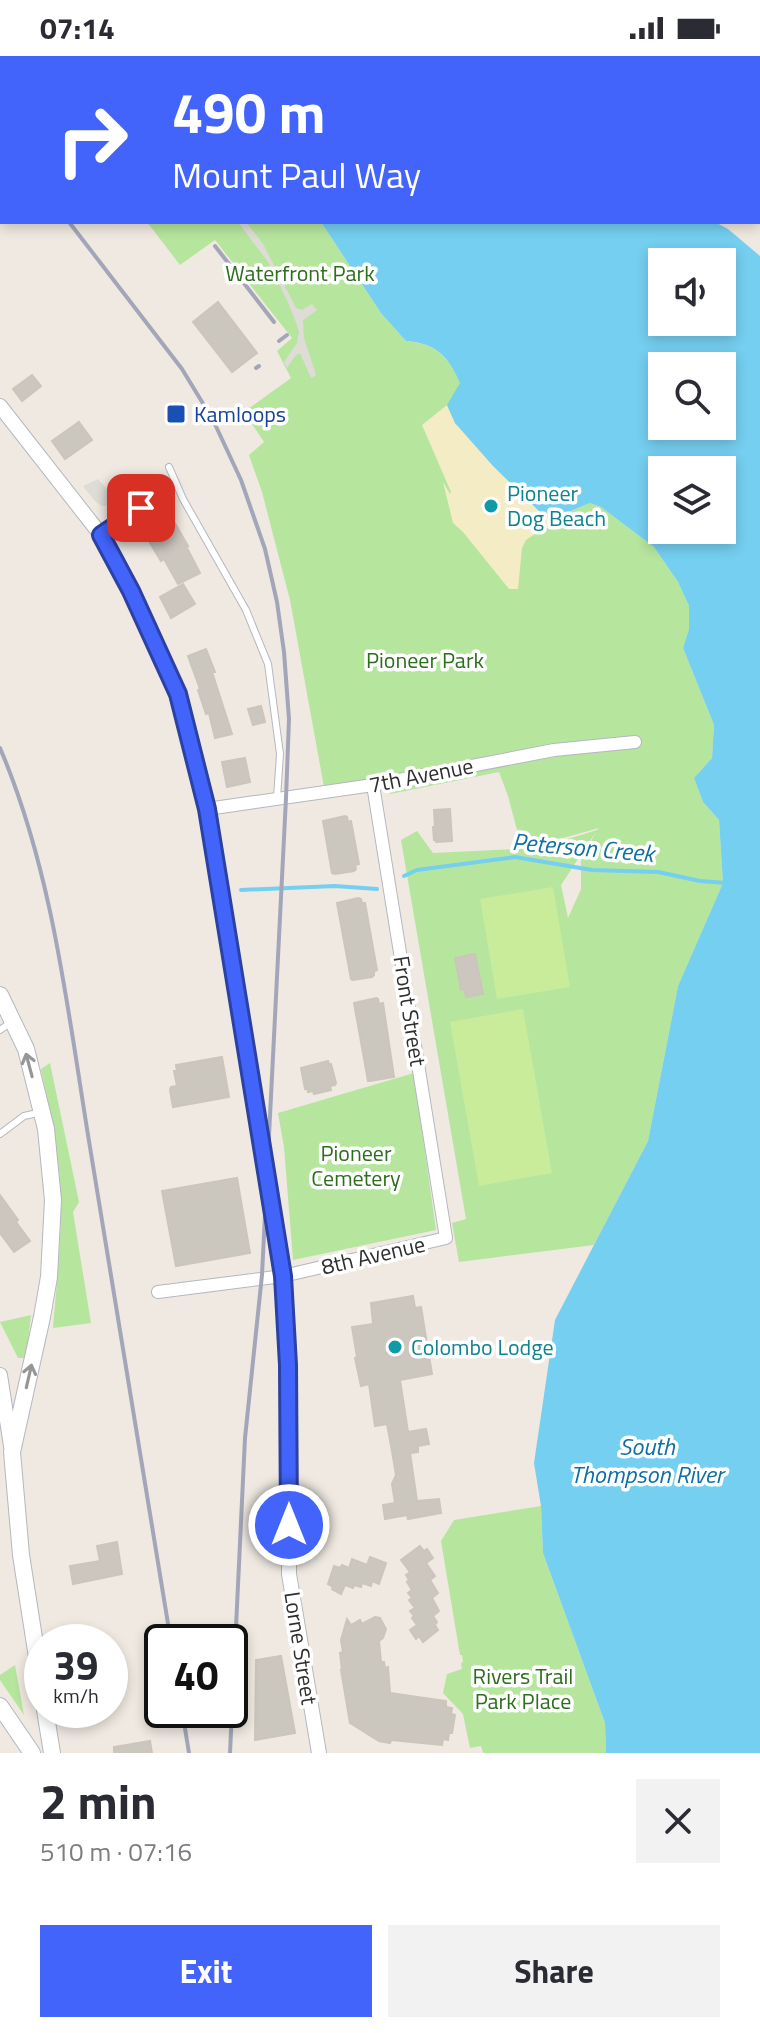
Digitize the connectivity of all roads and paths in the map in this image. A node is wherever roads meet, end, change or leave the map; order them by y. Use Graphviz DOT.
graph roads {
  1 [pos="0,406"];
  2 [pos="169,467"];
  3 [pos="141,508"];
  4 [pos="101,535"];
  5 [pos="635,742"];
  6 [pos="373,785"];
  7 [pos="277,800"];
  8 [pos="207,809"];
  9 [pos="0,995"];
  10 [pos="6,1026"];
  11 [pos="42,1112"];
  12 [pos="0,1134"];
  13 [pos="446,1238"];
  14 [pos="283,1276"];
  15 [pos="158,1292"];
  16 [pos="0,1375"];
  17 [pos="12,1452"];
  18 [pos="32,1624"];
  19 [pos="0,1706"];
  20 [pos="48,1728"];
  21 [pos="32,1753"];
  22 [pos="52,1753"];
  23 [pos="319,1753"];
  1 -- 4 [label="street, Lorne Street"];
  2 -- 7 [label="lane"];
  3 -- 4 [label="street"];
  4 -- 8 [label="street, Lorne Street"];
  5 -- 6 [label="street, 7th Avenue"];
  6 -- 7 [label="street, 7th Avenue"];
  6 -- 13 [label="street, Front Street"];
  7 -- 8 [label="street, 7th Avenue"];
  8 -- 14 [label="street, Lorne Street"];
  9 -- 10 [label="main road"];
  11 -- 10 [label="main road, one-way"];
  11 -- 12 [label="lane"];
  17 -- 11 [label="main road, one-way"];
  13 -- 14 [label="street, 8th Avenue"];
  14 -- 15 [label="street, 8th Avenue"];
  14 -- 23 [label="street, Lorne Street"];
  16 -- 17 [label="street"];
  17 -- 18 [label="main road"];
  19 -- 21 [label="main road"];
  20 -- 22 [label="main road"];
}
